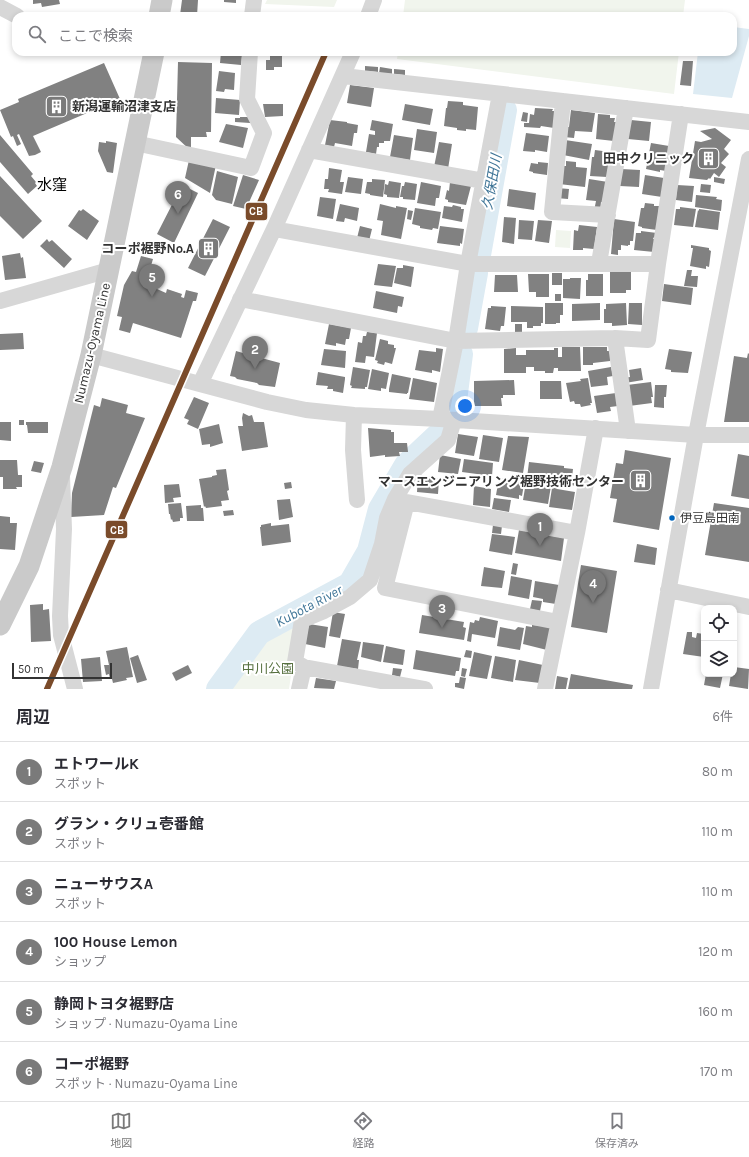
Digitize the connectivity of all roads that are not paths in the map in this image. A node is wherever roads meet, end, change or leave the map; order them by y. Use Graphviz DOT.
graph roads {
  1 [pos="162,0"];
  2 [pos="254,0"];
  3 [pos="374,0"];
  4 [pos="0,7"];
  5 [pos="160,12"];
  6 [pos="252,12"];
  7 [pos="370,12"];
  8 [pos="12,13"];
  9 [pos="153,56"];
  10 [pos="250,56"];
  11 [pos="351,56"];
  12 [pos="343,76"];
  13 [pos="500,94"];
  14 [pos="563,101"];
  15 [pos="626,108"];
  16 [pos="681,114"];
  17 [pos="749,122"];
  18 [pos="135,143"];
  19 [pos="310,150"];
  20 [pos="749,159"];
  21 [pos="484,181"];
  22 [pos="608,215"];
  23 [pos="274,229"];
  24 [pos="599,263"];
  25 [pos="468,264"];
  26 [pos="658,264"];
  27 [pos="109,270"];
  28 [pos="240,298"];
  29 [pos="0,301"];
  30 [pos="615,338"];
  31 [pos="456,341"];
  32 [pos="91,355"];
  33 [pos="200,384"];
  34 [pos="354,415"];
  35 [pos="447,420"];
  36 [pos="596,428"];
  37 [pos="628,431"];
  38 [pos="696,435"];
  39 [pos="749,435"];
  40 [pos="62,467"];
  41 [pos="356,500"];
  42 [pos="401,501"];
  43 [pos="577,533"];
  44 [pos="668,590"];
  45 [pos="749,607"];
  46 [pos="558,622"];
  47 [pos="0,625"];
  48 [pos="304,666"];
  49 [pos="75,689"];
  50 [pos="300,689"];
  51 [pos="425,689"];
  52 [pos="545,689"];
  53 [pos="650,689"];
  1 -- 5 [label="main road"];
  2 -- 6 [label="street"];
  3 -- 7 [label="street"];
  4 -- 8 [label="street"];
  9 -- 18 [label="main road, Numazu-Oyama Line"];
  10 -- 18 [label="street"];
  11 -- 12 [label="street"];
  12 -- 13 [label="street"];
  12 -- 19 [label="street"];
  13 -- 14 [label="street"];
  13 -- 21 [label="street"];
  14 -- 15 [label="street"];
  14 -- 22 [label="street"];
  15 -- 16 [label="street"];
  15 -- 22 [label="street"];
  16 -- 17 [label="street"];
  16 -- 26 [label="street"];
  18 -- 27 [label="main road, Numazu-Oyama Line"];
  19 -- 21 [label="street"];
  19 -- 23 [label="street"];
  20 -- 38 [label="street"];
  21 -- 25 [label="street"];
  22 -- 24 [label="street"];
  23 -- 25 [label="street"];
  23 -- 28 [label="street"];
  24 -- 25 [label="street"];
  24 -- 26 [label="street"];
  25 -- 31 [label="street"];
  26 -- 30 [label="street"];
  27 -- 29 [label="street"];
  27 -- 32 [label="main road, Numazu-Oyama Line"];
  28 -- 31 [label="street"];
  28 -- 33 [label="street"];
  30 -- 31 [label="street"];
  30 -- 37 [label="street"];
  31 -- 35 [label="street"];
  32 -- 33 [label="street"];
  32 -- 40 [label="main road, Numazu-Oyama Line"];
  33 -- 34 [label="street"];
  34 -- 35 [label="street"];
  34 -- 41 [label="street"];
  35 -- 36 [label="street"];
  35 -- 42 [label="street"];
  36 -- 37 [label="street"];
  36 -- 43 [label="street"];
  37 -- 38 [label="street"];
  38 -- 39 [label="street"];
  38 -- 44 [label="street"];
  40 -- 47 [label="main road, Numazu-Oyama Line"];
  40 -- 49 [label="street"];
  42 -- 43 [label="street"];
  42 -- 46 [label="street"];
  42 -- 48 [label="street"];
  43 -- 46 [label="street"];
  44 -- 45 [label="street"];
  44 -- 53 [label="street"];
  46 -- 52 [label="street"];
  48 -- 50 [label="street"];
  48 -- 51 [label="street"];
}
